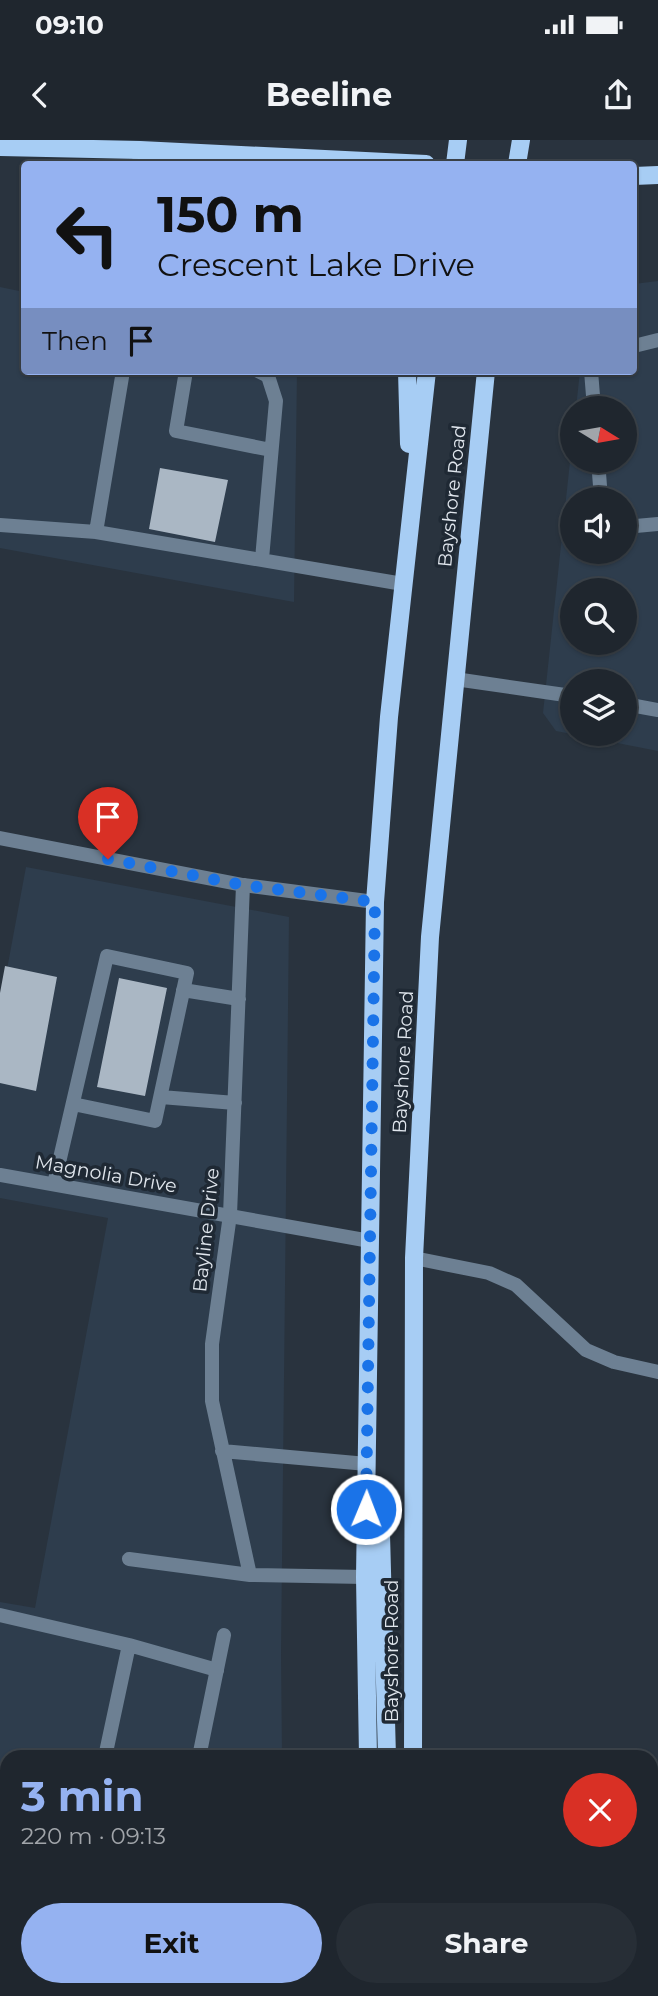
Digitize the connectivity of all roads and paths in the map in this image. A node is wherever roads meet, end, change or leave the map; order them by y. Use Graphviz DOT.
graph roads {
  1 [pos="458,140"];
  2 [pos="522,140"];
  3 [pos="0,146"];
  4 [pos="140,157"];
  5 [pos="303,161"];
  6 [pos="455,161"];
  7 [pos="518,161"];
  8 [pos="658,175"];
  9 [pos="637,176"];
  10 [pos="658,340"];
  11 [pos="637,345"];
  12 [pos="122,375"];
  13 [pos="185,375"];
  14 [pos="266,375"];
  15 [pos="407,375"];
  16 [pos="427,375"];
  17 [pos="486,375"];
  18 [pos="591,375"];
  19 [pos="593,396"];
  20 [pos="271,450"];
  21 [pos="410,514"];
  22 [pos="658,524"];
  23 [pos="0,525"];
  24 [pos="637,526"];
  25 [pos="96,532"];
  26 [pos="262,559"];
  27 [pos="403,584"];
  28 [pos="455,679"];
  29 [pos="560,694"];
  30 [pos="637,706"];
  31 [pos="658,710"];
  32 [pos="0,838"];
  33 [pos="243,885"];
  34 [pos="375,902"];
  35 [pos="183,990"];
  36 [pos="239,999"];
  37 [pos="161,1097"];
  38 [pos="235,1103"];
  39 [pos="73,1104"];
  40 [pos="0,1174"];
  41 [pos="54,1184"];
  42 [pos="230,1215"];
  43 [pos="370,1241"];
  44 [pos="414,1258"];
  45 [pos="658,1372"];
  46 [pos="222,1451"];
  47 [pos="367,1464"];
  48 [pos="366,1509"];
  49 [pos="130,1559"];
  50 [pos="250,1575"];
  51 [pos="365,1577"];
  52 [pos="0,1615"];
  53 [pos="225,1635"];
  54 [pos="129,1645"];
  55 [pos="217,1670"];
  56 [pos="106,1750"];
  57 [pos="201,1750"];
  58 [pos="368,1750"];
  59 [pos="387,1750"];
  60 [pos="413,1750"];
  1 -- 6 [label="main road"];
  2 -- 7 [label="main road"];
  3 -- 4 [label="main road"];
  4 -- 5 [label="main road"];
  8 -- 9 [label="main road"];
  10 -- 11 [label="street"];
  12 -- 25 [label="street"];
  13 -- 20 [label="street"];
  14 -- 20 [label="street"];
  15 -- 21 [label="main road"];
  16 -- 21 [label="main road, Bayshore Road"];
  17 -- 28 [label="main road, Bayshore Road"];
  18 -- 19 [label="street"];
  20 -- 26 [label="street"];
  21 -- 27 [label="main road, Bayshore Road"];
  22 -- 24 [label="street"];
  23 -- 25 [label="street"];
  25 -- 26 [label="street"];
  26 -- 27 [label="street"];
  27 -- 34 [label="main road, Bayshore Road"];
  28 -- 29 [label="street"];
  28 -- 44 [label="main road, Bayshore Road"];
  30 -- 31 [label="street"];
  32 -- 33 [label="street"];
  33 -- 34 [label="street"];
  33 -- 36 [label="street, Bayline Drive"];
  34 -- 43 [label="main road, Bayshore Road"];
  35 -- 36 [label="street"];
  35 -- 37 [label="street"];
  35 -- 39 [label="street"];
  36 -- 38 [label="street, Bayline Drive"];
  37 -- 38 [label="street"];
  37 -- 39 [label="street"];
  38 -- 42 [label="street, Bayline Drive"];
  39 -- 41 [label="street"];
  40 -- 41 [label="street, Magnolia Drive"];
  41 -- 42 [label="street, Magnolia Drive"];
  42 -- 43 [label="street, Magnolia Drive"];
  42 -- 46 [label="street, Bayline Drive"];
  43 -- 47 [label="main road, Bayshore Road"];
  44 -- 45 [label="street"];
  44 -- 60 [label="main road, Bayshore Road"];
  46 -- 47 [label="street"];
  46 -- 50 [label="street, Bayline Drive"];
  47 -- 48 [label="main road, Bayshore Road"];
  48 -- 51 [label="main road, Bayshore Road"];
  48 -- 59 [label="main road"];
  49 -- 50 [label="street"];
  50 -- 51 [label="street"];
  51 -- 58 [label="main road, Bayshore Road"];
  52 -- 54 [label="street"];
  53 -- 55 [label="street"];
  54 -- 55 [label="street"];
  54 -- 56 [label="street"];
  55 -- 57 [label="street"];
}
